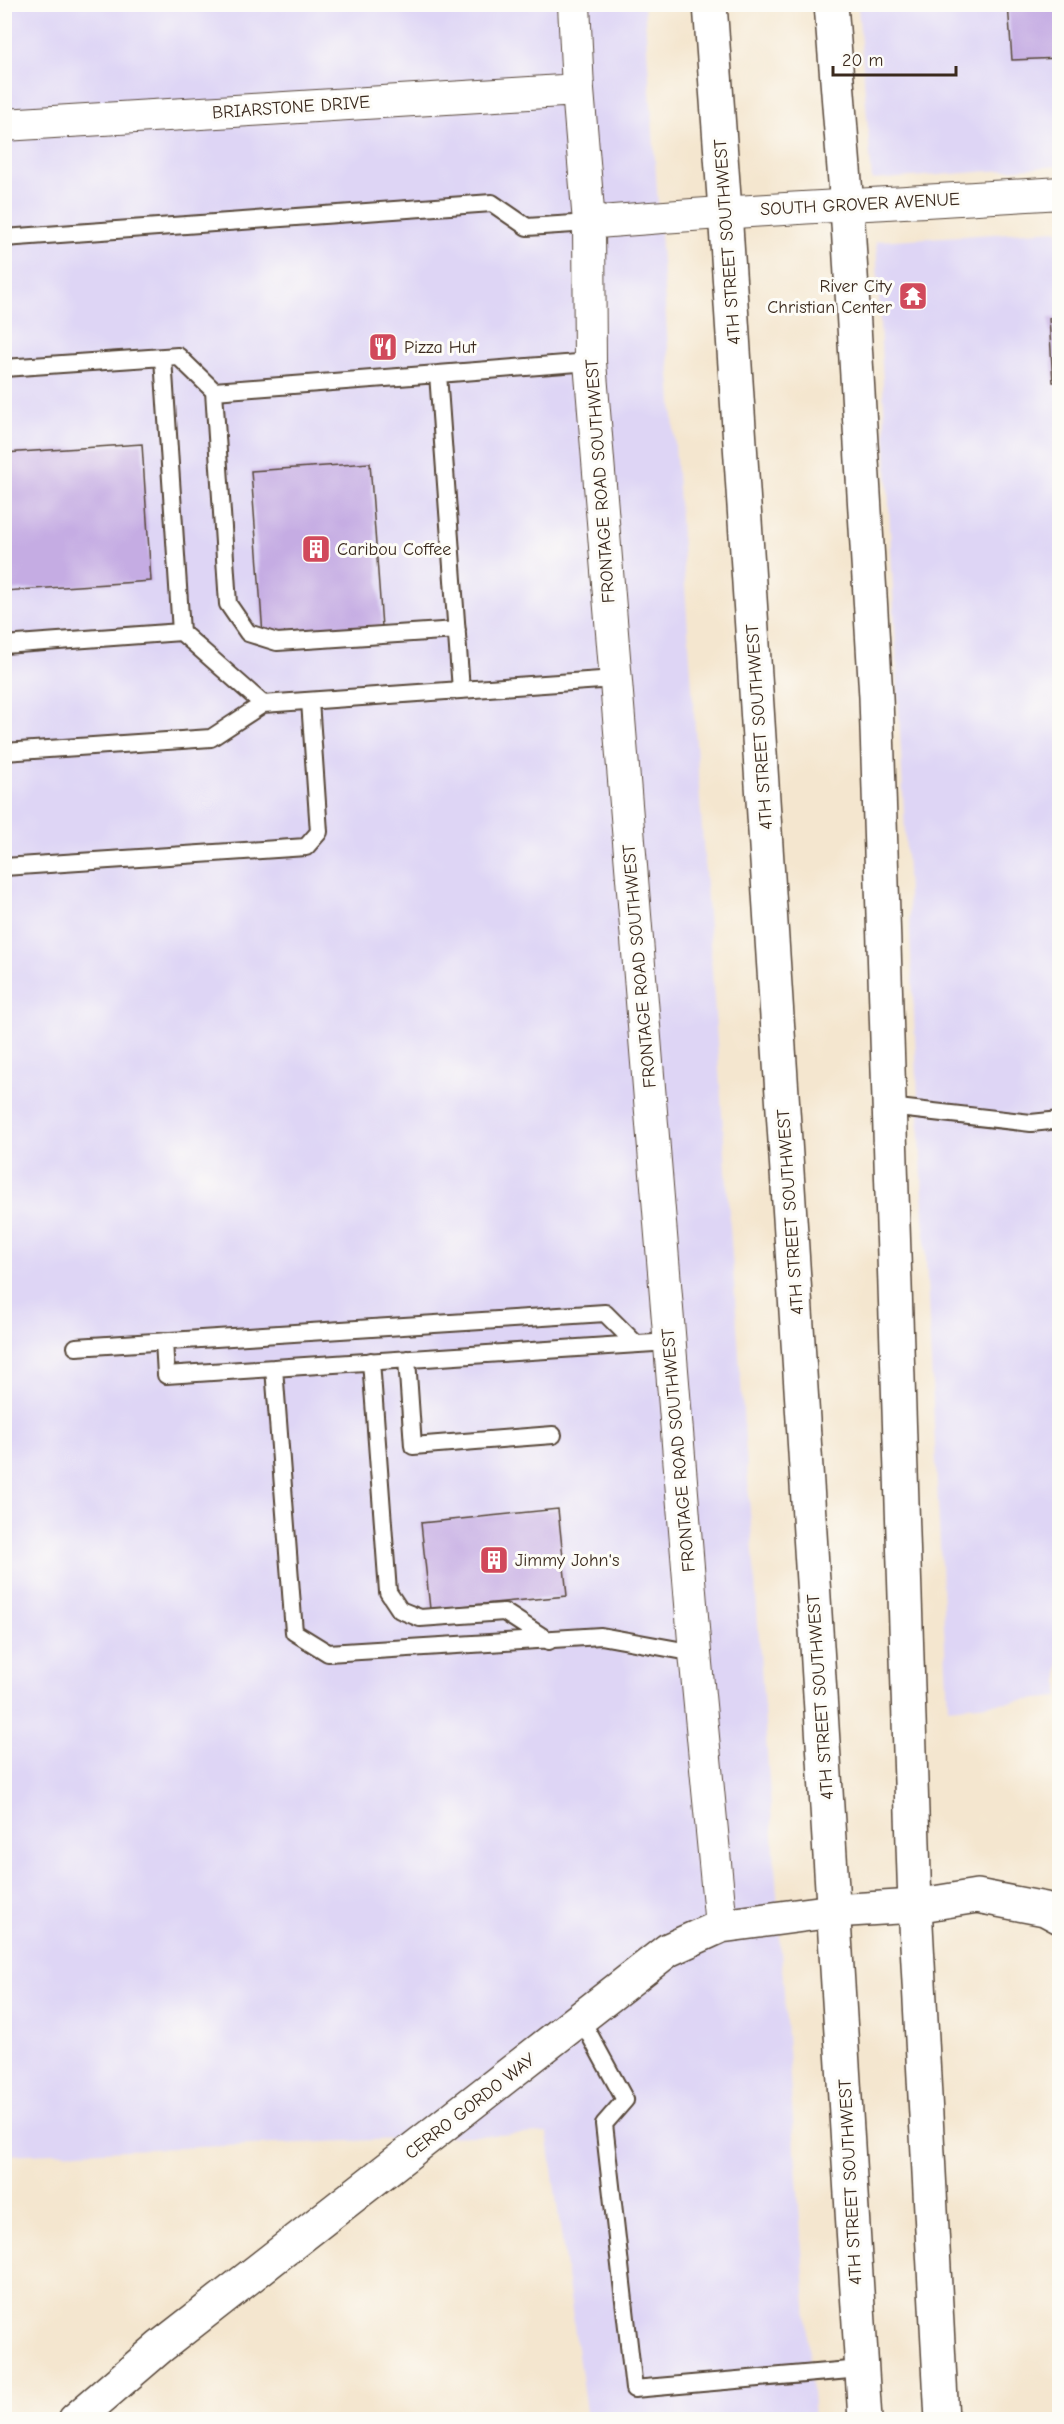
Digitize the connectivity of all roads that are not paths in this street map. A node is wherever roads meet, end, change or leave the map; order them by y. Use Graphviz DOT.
graph roads {
  1 [pos="574,4"];
  2 [pos="710,4"];
  3 [pos="831,4"];
  4 [pos="578,90"];
  5 [pos="4,125"];
  6 [pos="1059,193"];
  7 [pos="847,207"];
  8 [pos="725,211"];
  9 [pos="589,223"];
  10 [pos="4,238"];
  11 [pos="164,358"];
  12 [pos="590,362"];
  13 [pos="4,368"];
  14 [pos="438,374"];
  15 [pos="214,391"];
  16 [pos="457,630"];
  17 [pos="181,632"];
  18 [pos="4,645"];
  19 [pos="615,679"];
  20 [pos="461,690"];
  21 [pos="310,701"];
  22 [pos="263,704"];
  23 [pos="4,752"];
  24 [pos="4,867"];
  25 [pos="889,1107"];
  26 [pos="1059,1120"];
  27 [pos="164,1341"];
  28 [pos="669,1342"];
  29 [pos="636,1344"];
  30 [pos="76,1347"];
  31 [pos="407,1359"];
  32 [pos="371,1361"];
  33 [pos="274,1368"];
  34 [pos="552,1435"];
  35 [pos="549,1641"];
  36 [pos="695,1653"];
  37 [pos="915,1906"];
  38 [pos="833,1911"];
  39 [pos="1059,1917"];
  40 [pos="721,1926"];
  41 [pos="581,2019"];
  42 [pos="861,2369"];
  43 [pos="75,2420"];
  44 [pos="865,2420"];
  45 [pos="942,2420"];
  1 -- 4 [label="street, FRONTAGE ROAD SOUTHWEST"];
  2 -- 8 [label="main road, 4TH STREET SOUTHWEST"];
  3 -- 7 [label="main road"];
  4 -- 5 [label="street, BRIARSTONE DRIVE"];
  4 -- 9 [label="street, FRONTAGE ROAD SOUTHWEST"];
  6 -- 7 [label="street, SOUTH GROVER AVENUE"];
  7 -- 8 [label="street, SOUTH GROVER AVENUE"];
  7 -- 25 [label="main road"];
  8 -- 9 [label="street, SOUTH GROVER AVENUE"];
  8 -- 38 [label="main road, 4TH STREET SOUTHWEST"];
  9 -- 10 [label="lane"];
  9 -- 12 [label="street, FRONTAGE ROAD SOUTHWEST"];
  11 -- 13 [label="lane"];
  11 -- 15 [label="lane"];
  11 -- 17 [label="lane"];
  12 -- 14 [label="lane"];
  12 -- 19 [label="street, FRONTAGE ROAD SOUTHWEST"];
  14 -- 15 [label="lane"];
  14 -- 16 [label="lane"];
  15 -- 16 [label="lane"];
  16 -- 20 [label="lane"];
  17 -- 18 [label="lane"];
  17 -- 22 [label="lane"];
  19 -- 20 [label="lane"];
  19 -- 28 [label="street, FRONTAGE ROAD SOUTHWEST"];
  20 -- 21 [label="lane"];
  21 -- 22 [label="lane"];
  21 -- 24 [label="lane"];
  22 -- 23 [label="lane"];
  25 -- 26 [label="lane"];
  25 -- 37 [label="main road"];
  27 -- 29 [label="lane"];
  27 -- 30 [label="lane"];
  27 -- 33 [label="lane"];
  28 -- 29 [label="lane"];
  28 -- 36 [label="street, FRONTAGE ROAD SOUTHWEST"];
  29 -- 31 [label="lane"];
  31 -- 32 [label="lane"];
  31 -- 34 [label="lane"];
  32 -- 33 [label="lane"];
  32 -- 35 [label="lane"];
  33 -- 35 [label="lane"];
  35 -- 36 [label="lane"];
  36 -- 40 [label="street, FRONTAGE ROAD SOUTHWEST"];
  37 -- 38 [label="main road, CERRO GORDO WAY"];
  37 -- 39 [label="main road, CERRO GORDO WAY"];
  37 -- 45 [label="main road"];
  38 -- 40 [label="main road, CERRO GORDO WAY"];
  38 -- 42 [label="main road, 4TH STREET SOUTHWEST"];
  40 -- 41 [label="main road, CERRO GORDO WAY"];
  41 -- 42 [label="lane"];
  41 -- 43 [label="main road, CERRO GORDO WAY"];
  42 -- 44 [label="main road, 4TH STREET SOUTHWEST"];
}
